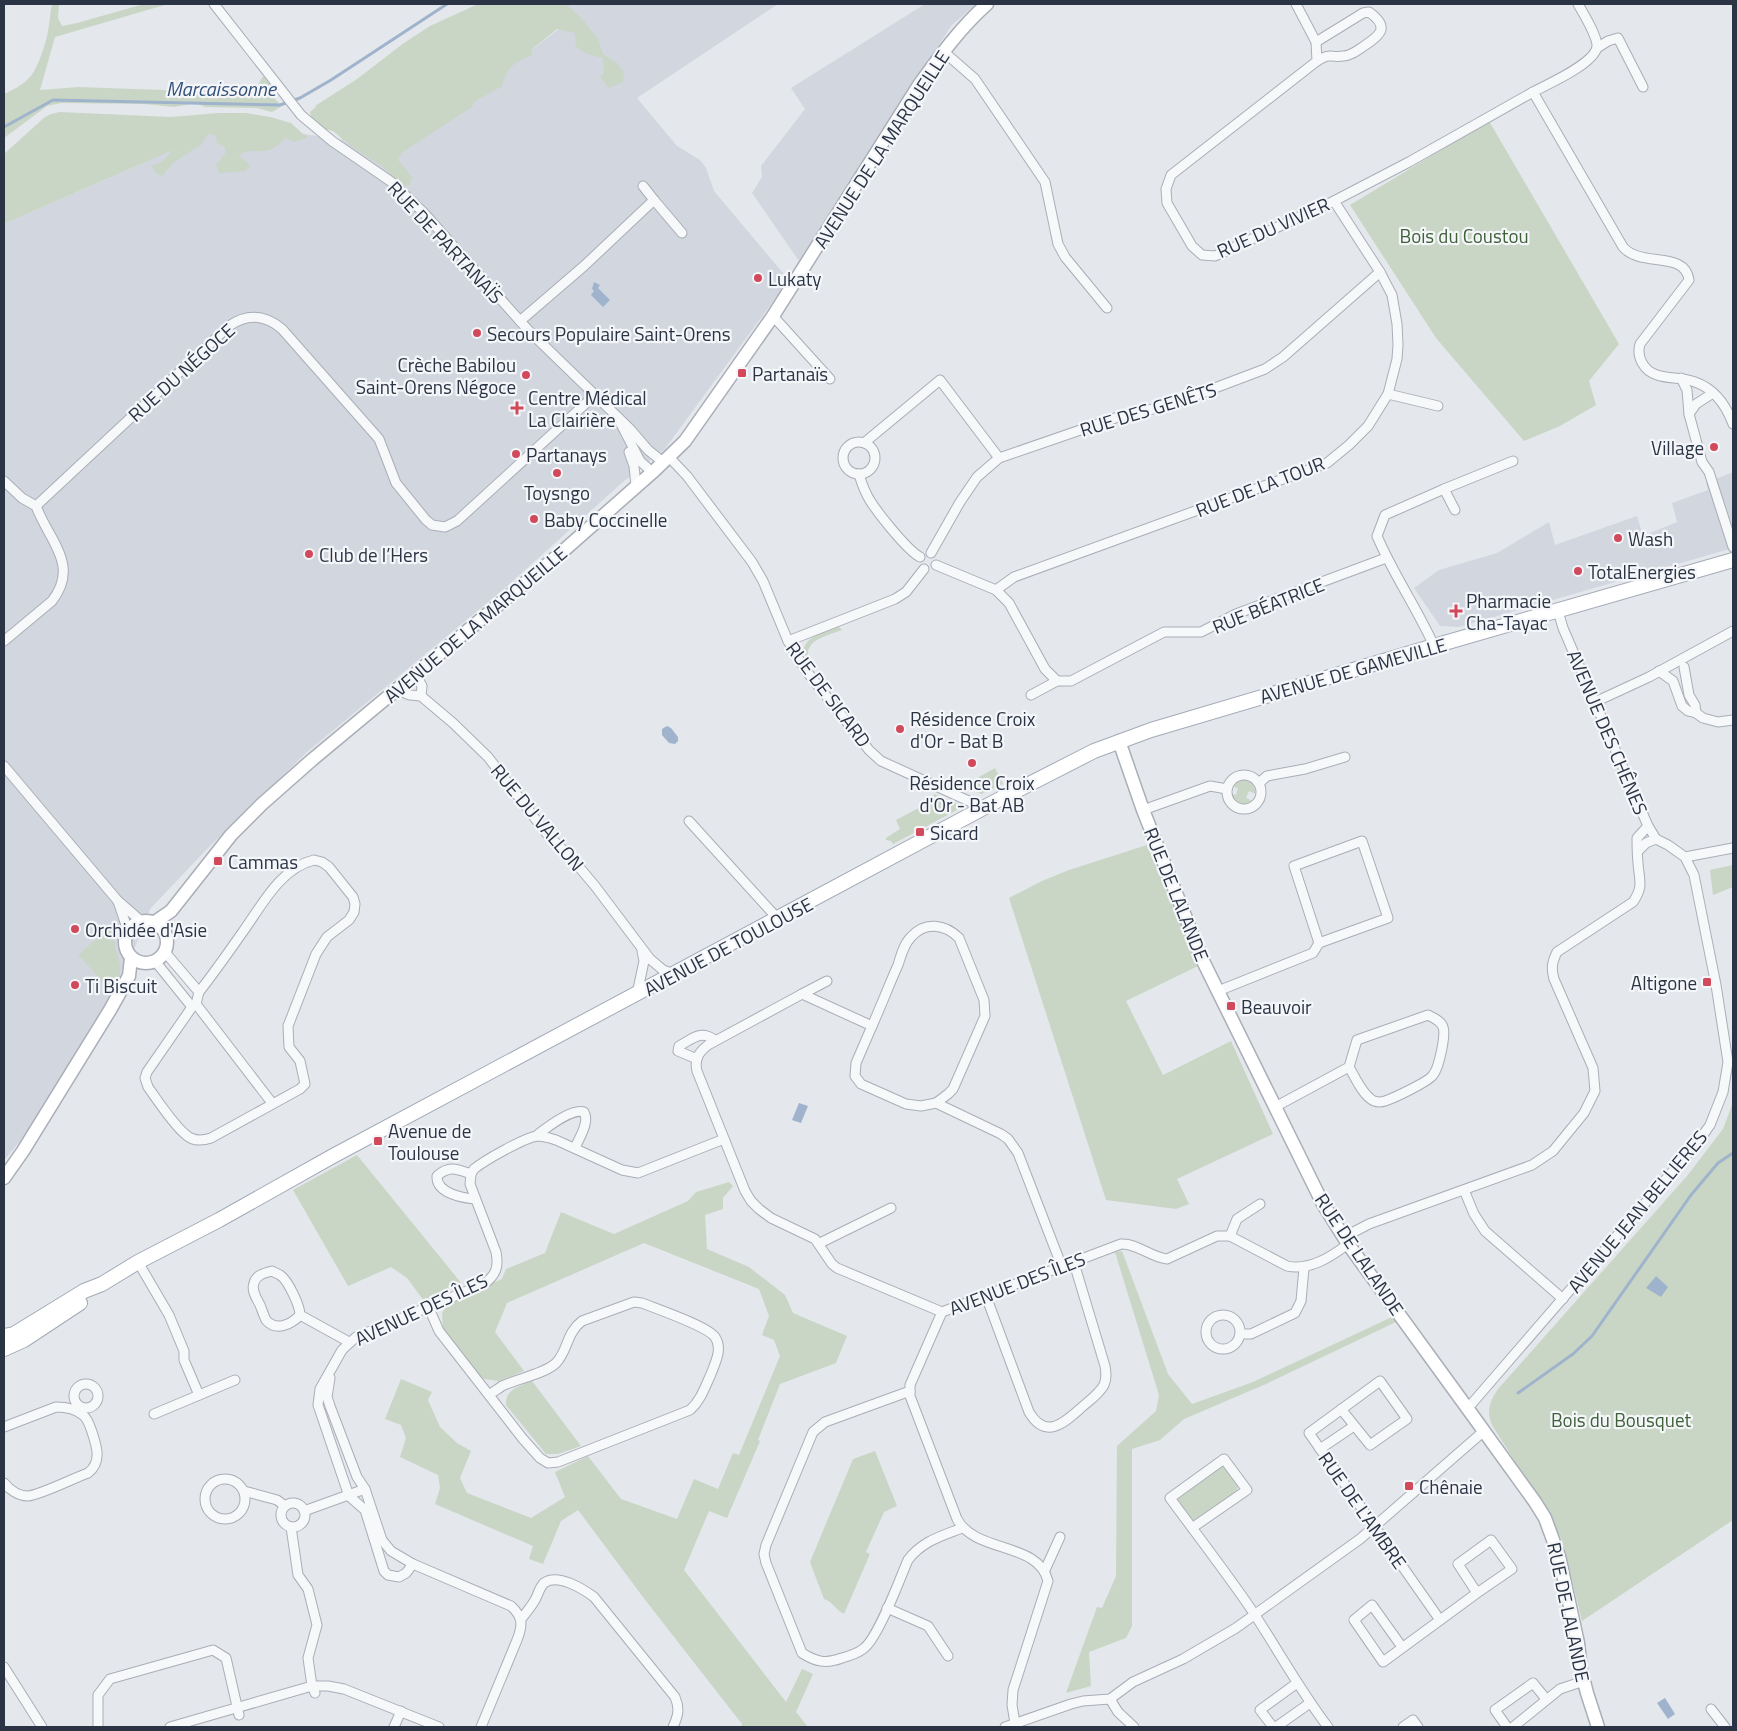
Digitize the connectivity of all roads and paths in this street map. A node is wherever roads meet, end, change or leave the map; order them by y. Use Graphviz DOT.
graph roads {
  1 [pos="214,4"];
  2 [pos="987,4"];
  3 [pos="1296,4"];
  4 [pos="1578,4"];
  5 [pos="1316,42"];
  6 [pos="1597,48"];
  7 [pos="943,51"];
  8 [pos="1318,61"];
  9 [pos="1643,87"];
  10 [pos="1533,92"];
  11 [pos="643,186"];
  12 [pos="654,200"];
  13 [pos="1334,201"];
  14 [pos="682,233"];
  15 [pos="1380,272"];
  16 [pos="1107,308"];
  17 [pos="773,316"];
  18 [pos="520,322"];
  19 [pos="1681,378"];
  20 [pos="830,379"];
  21 [pos="1713,393"];
  22 [pos="1388,394"];
  23 [pos="595,395"];
  24 [pos="1438,406"];
  25 [pos="1689,414"];
  26 [pos="618,418"];
  27 [pos="1733,424"];
  28 [pos="623,430"];
  29 [pos="864,443"];
  30 [pos="999,458"];
  31 [pos="666,460"];
  32 [pos="1514,461"];
  33 [pos="652,472"];
  34 [pos="859,474"];
  35 [pos="4,481"];
  36 [pos="636,486"];
  37 [pos="1444,489"];
  38 [pos="36,506"];
  39 [pos="1455,510"];
  40 [pos="1733,546"];
  41 [pos="931,552"];
  42 [pos="920,557"];
  43 [pos="1386,558"];
  44 [pos="1733,560"];
  45 [pos="936,565"];
  46 [pos="924,568"];
  47 [pos="996,590"];
  48 [pos="1558,611"];
  49 [pos="1733,631"];
  50 [pos="4,641"];
  51 [pos="788,641"];
  52 [pos="1434,646"];
  53 [pos="1692,654"];
  54 [pos="1684,667"];
  55 [pos="1659,671"];
  56 [pos="416,674"];
  57 [pos="1057,681"];
  58 [pos="1674,681"];
  59 [pos="397,690"];
  60 [pos="1031,695"];
  61 [pos="421,696"];
  62 [pos="1595,702"];
  63 [pos="1696,712"];
  64 [pos="1733,720"];
  65 [pos="1119,741"];
  66 [pos="1345,757"];
  67 [pos="4,766"];
  68 [pos="1258,783"];
  69 [pos="1227,789"];
  70 [pos="984,808"];
  71 [pos="1143,810"];
  72 [pos="689,821"];
  73 [pos="1648,826"];
  74 [pos="1656,839"];
  75 [pos="1733,848"];
  76 [pos="1638,851"];
  77 [pos="1685,857"];
  78 [pos="118,901"];
  79 [pos="171,911"];
  80 [pos="778,919"];
  81 [pos="141,921"];
  82 [pos="155,922"];
  83 [pos="128,931"];
  84 [pos="165,934"];
  85 [pos="1319,943"];
  86 [pos="642,950"];
  87 [pos="164,951"];
  88 [pos="143,961"];
  89 [pos="675,974"];
  90 [pos="827,981"];
  91 [pos="1218,991"];
  92 [pos="199,992"];
  93 [pos="637,994"];
  94 [pos="802,994"];
  95 [pos="194,1006"];
  96 [pos="872,1026"];
  97 [pos="715,1040"];
  98 [pos="697,1059"];
  99 [pos="1349,1067"];
  100 [pos="272,1103"];
  101 [pos="936,1103"];
  102 [pos="1275,1107"];
  103 [pos="536,1136"];
  104 [pos="724,1139"];
  105 [pos="575,1148"];
  106 [pos="6,1172"];
  107 [pos="471,1174"];
  108 [pos="1464,1190"];
  109 [pos="475,1199"];
  110 [pos="1260,1204"];
  111 [pos="891,1208"];
  112 [pos="1230,1236"];
  113 [pos="1346,1241"];
  114 [pos="820,1243"];
  115 [pos="138,1262"];
  116 [pos="1074,1263"];
  117 [pos="1062,1267"];
  118 [pos="1304,1268"];
  119 [pos="102,1284"];
  120 [pos="986,1296"];
  121 [pos="1563,1299"];
  122 [pos="428,1306"];
  123 [pos="942,1312"];
  124 [pos="300,1315"];
  125 [pos="1240,1334"];
  126 [pos="4,1336"];
  127 [pos="349,1342"];
  128 [pos="4,1349"];
  129 [pos="342,1350"];
  130 [pos="235,1380"];
  131 [pos="910,1390"];
  132 [pos="199,1395"];
  133 [pos="489,1395"];
  134 [pos="74,1406"];
  135 [pos="85,1408"];
  136 [pos="1468,1408"];
  137 [pos="1341,1409"];
  138 [pos="154,1414"];
  139 [pos="88,1421"];
  140 [pos="1354,1426"];
  141 [pos="4,1427"];
  142 [pos="1484,1431"];
  143 [pos="1320,1449"];
  144 [pos="4,1483"];
  145 [pos="365,1489"];
  146 [pos="244,1491"];
  147 [pos="349,1496"];
  148 [pos="284,1506"];
  149 [pos="304,1511"];
  150 [pos="291,1527"];
  151 [pos="962,1528"];
  152 [pos="1192,1528"];
  153 [pos="1374,1528"];
  154 [pos="1060,1537"];
  155 [pos="413,1564"];
  156 [pos="1045,1570"];
  157 [pos="1477,1593"];
  158 [pos="888,1608"];
  159 [pos="1255,1616"];
  160 [pos="521,1619"];
  161 [pos="1440,1620"];
  162 [pos="1402,1647"];
  163 [pos="948,1656"];
  164 [pos="4,1666"];
  165 [pos="1584,1681"];
  166 [pos="1297,1684"];
  167 [pos="314,1690"];
  168 [pos="1110,1699"];
  169 [pos="1546,1699"];
  170 [pos="1310,1703"];
  171 [pos="1711,1709"];
  172 [pos="401,1711"];
  173 [pos="238,1712"];
  174 [pos="1015,1723"];
  175 [pos="42,1727"];
  176 [pos="98,1727"];
  177 [pos="170,1727"];
  178 [pos="394,1727"];
  179 [pos="440,1727"];
  180 [pos="481,1727"];
  181 [pos="673,1727"];
  182 [pos="1005,1727"];
  183 [pos="1134,1727"];
  184 [pos="1274,1727"];
  185 [pos="1328,1727"];
  186 [pos="1403,1727"];
  187 [pos="1418,1727"];
  188 [pos="1507,1727"];
  189 [pos="1513,1727"];
  190 [pos="1598,1727"];
  191 [pos="1725,1727"];
  1 -- 18 [label="street, RUE DE PARTANAÏS"];
  2 -- 7 [label="street, AVENUE DE LA MARQUEILLE"];
  3 -- 5 [label="street"];
  4 -- 6 [label="street"];
  5 -- 8 [label="street"];
  5 -- 8 [label="street, RUE DU VIVIER"];
  6 -- 9 [label="street"];
  6 -- 10 [label="street, RUE DU VIVIER"];
  7 -- 16 [label="street"];
  7 -- 17 [label="street, AVENUE DE LA MARQUEILLE"];
  8 -- 13 [label="street, RUE DU VIVIER"];
  10 -- 13 [label="street, RUE DU VIVIER"];
  10 -- 19 [label="street"];
  11 -- 12 [label="street"];
  12 -- 14 [label="street"];
  12 -- 18 [label="street"];
  13 -- 15 [label="street, RUE DE LA TOUR"];
  15 -- 22 [label="street, RUE DE LA TOUR"];
  15 -- 30 [label="street, RUE DES GENÊTS"];
  17 -- 20 [label="street"];
  17 -- 31 [label="street, AVENUE DE LA MARQUEILLE"];
  18 -- 23 [label="street, RUE DE PARTANAÏS"];
  19 -- 21 [label="street"];
  19 -- 25 [label="street"];
  21 -- 25 [label="street"];
  21 -- 27 [label="street"];
  22 -- 24 [label="street"];
  22 -- 47 [label="street, RUE DE LA TOUR"];
  23 -- 26 [label="street, RUE DE PARTANAÏS"];
  23 -- 38 [label="street, RUE DU NÉGOCE"];
  25 -- 40 [label="street"];
  26 -- 28 [label="street, RUE DE PARTANAÏS"];
  26 -- 31 [label="street, RUE DE PARTANAÏS"];
  28 -- 33 [label="street, RUE DE PARTANAÏS"];
  28 -- 36 [label="street, RUE DE PARTANAÏS"];
  29 -- 30 [label="street"];
  29 -- 34 [label="street"];
  29 -- 34 [label="street"];
  30 -- 41 [label="street, RUE DES GENÊTS"];
  31 -- 33 [label="street, AVENUE DE LA MARQUEILLE"];
  31 -- 51 [label="street, RUE DE SICARD"];
  32 -- 37 [label="street"];
  33 -- 36 [label="street, AVENUE DE LA MARQUEILLE"];
  34 -- 42 [label="street"];
  35 -- 38 [label="street"];
  36 -- 56 [label="street, AVENUE DE LA MARQUEILLE"];
  37 -- 39 [label="street"];
  37 -- 43 [label="street"];
  38 -- 50 [label="street"];
  41 -- 42 [label="street"];
  41 -- 45 [label="street"];
  42 -- 46 [label="street"];
  43 -- 52 [label="street"];
  43 -- 57 [label="street, RUE BÉATRICE"];
  44 -- 48 [label="main road, AVENUE DE GAMEVILLE"];
  45 -- 46 [label="street"];
  45 -- 47 [label="street"];
  46 -- 51 [label="street"];
  47 -- 57 [label="street"];
  48 -- 52 [label="main road, AVENUE DE GAMEVILLE"];
  48 -- 62 [label="street, AVENUE DES CHÊNES"];
  49 -- 53 [label="street"];
  51 -- 70 [label="street, RUE DE SICARD"];
  52 -- 65 [label="main road, AVENUE DE GAMEVILLE"];
  53 -- 54 [label="street"];
  53 -- 55 [label="street"];
  54 -- 58 [label="street"];
  54 -- 63 [label="street"];
  55 -- 58 [label="street"];
  55 -- 62 [label="street"];
  56 -- 59 [label="street, AVENUE DE LA MARQUEILLE"];
  56 -- 61 [label="street"];
  57 -- 60 [label="street, RUE BÉATRICE"];
  58 -- 63 [label="street"];
  59 -- 61 [label="street, RUE DU VALLON"];
  59 -- 79 [label="street, AVENUE DE LA MARQUEILLE"];
  61 -- 86 [label="street, RUE DU VALLON"];
  62 -- 73 [label="street, AVENUE DES CHÊNES"];
  63 -- 64 [label="street"];
  65 -- 70 [label="main road, AVENUE DE TOULOUSE"];
  65 -- 71 [label="street, RUE DE LALANDE"];
  66 -- 68 [label="street"];
  67 -- 78 [label="street"];
  68 -- 69 [label="street"];
  68 -- 69 [label="street"];
  69 -- 71 [label="street"];
  70 -- 80 [label="main road, AVENUE DE TOULOUSE"];
  71 -- 91 [label="street, RUE DE LALANDE"];
  72 -- 80 [label="street"];
  73 -- 74 [label="street"];
  73 -- 76 [label="street"];
  74 -- 76 [label="street"];
  74 -- 77 [label="street"];
  75 -- 77 [label="street"];
  76 -- 108 [label="street"];
  77 -- 121 [label="street, AVENUE JEAN BELLIERES"];
  78 -- 81 [label="street"];
  78 -- 83 [label="street"];
  79 -- 82 [label="street, AVENUE DE LA MARQUEILLE"];
  79 -- 84 [label="street, AVENUE DE LA MARQUEILLE"];
  80 -- 89 [label="main road, AVENUE DE TOULOUSE"];
  81 -- 82 [label="street"];
  81 -- 83 [label="street"];
  82 -- 84 [label="street"];
  83 -- 88 [label="street"];
  84 -- 87 [label="street"];
  85 -- 85 [label="street"];
  85 -- 91 [label="street"];
  86 -- 89 [label="street, RUE DU VALLON"];
  86 -- 93 [label="street"];
  87 -- 88 [label="street"];
  87 -- 92 [label="street"];
  88 -- 95 [label="street"];
  88 -- 106 [label="street"];
  89 -- 93 [label="main road, AVENUE DE TOULOUSE"];
  90 -- 94 [label="street"];
  91 -- 102 [label="street, RUE DE LALANDE"];
  92 -- 95 [label="street"];
  92 -- 100 [label="street"];
  93 -- 115 [label="main road, AVENUE DE TOULOUSE"];
  94 -- 96 [label="street"];
  94 -- 97 [label="street"];
  95 -- 100 [label="street"];
  95 -- 100 [label="street"];
  96 -- 101 [label="street"];
  96 -- 101 [label="street"];
  97 -- 98 [label="street"];
  97 -- 98 [label="street"];
  98 -- 104 [label="street, AVENUE DES ÎLES"];
  99 -- 99 [label="street"];
  99 -- 102 [label="street"];
  101 -- 117 [label="street"];
  102 -- 113 [label="street, RUE DE LALANDE"];
  103 -- 105 [label="street"];
  103 -- 105 [label="street"];
  103 -- 107 [label="street"];
  104 -- 105 [label="street"];
  104 -- 114 [label="street, AVENUE DES ÎLES"];
  107 -- 109 [label="street, AVENUE DES ÎLES"];
  107 -- 109 [label="street"];
  108 -- 113 [label="street"];
  108 -- 121 [label="street"];
  109 -- 122 [label="street, AVENUE DES ÎLES"];
  110 -- 112 [label="street"];
  111 -- 114 [label="street"];
  112 -- 116 [label="street, AVENUE DES ÎLES"];
  112 -- 118 [label="street"];
  113 -- 118 [label="street"];
  113 -- 136 [label="street, RUE DE LALANDE"];
  114 -- 123 [label="street, AVENUE DES ÎLES"];
  115 -- 119 [label="main road, AVENUE DE TOULOUSE"];
  115 -- 132 [label="street"];
  116 -- 117 [label="street, AVENUE DES ÎLES"];
  116 -- 120 [label="street"];
  117 -- 120 [label="street, AVENUE DES ÎLES"];
  118 -- 125 [label="street"];
  119 -- 126 [label="main road, AVENUE DE TOULOUSE"];
  119 -- 128 [label="main road, AVENUE DE TOULOUSE"];
  120 -- 123 [label="street, AVENUE DES ÎLES"];
  121 -- 136 [label="street, AVENUE JEAN BELLIERES"];
  122 -- 127 [label="street, AVENUE DES ÎLES"];
  122 -- 133 [label="street"];
  123 -- 131 [label="street"];
  124 -- 124 [label="street"];
  124 -- 127 [label="street"];
  127 -- 129 [label="street, AVENUE DES ÎLES"];
  129 -- 145 [label="street, AVENUE DES ÎLES"];
  129 -- 147 [label="street, AVENUE DES ÎLES"];
  130 -- 132 [label="street"];
  131 -- 151 [label="street"];
  131 -- 158 [label="street"];
  132 -- 138 [label="street"];
  133 -- 133 [label="street"];
  134 -- 135 [label="street"];
  134 -- 135 [label="street"];
  134 -- 139 [label="street"];
  134 -- 141 [label="street"];
  135 -- 139 [label="street"];
  136 -- 142 [label="street, RUE DE LALANDE"];
  137 -- 140 [label="street, RUE DE L'AMBRE"];
  137 -- 140 [label="street, RUE DE L'AMBRE"];
  137 -- 143 [label="street, RUE DE L'AMBRE"];
  139 -- 144 [label="street"];
  140 -- 143 [label="street"];
  142 -- 153 [label="street"];
  142 -- 165 [label="street, RUE DE LALANDE"];
  143 -- 153 [label="street, RUE DE L'AMBRE"];
  145 -- 147 [label="street"];
  145 -- 155 [label="street, AVENUE DES ÎLES"];
  146 -- 146 [label="street"];
  146 -- 148 [label="street"];
  147 -- 149 [label="street"];
  147 -- 155 [label="street, AVENUE DES ÎLES"];
  148 -- 149 [label="street"];
  148 -- 150 [label="street"];
  149 -- 150 [label="street"];
  150 -- 167 [label="street"];
  151 -- 156 [label="street"];
  151 -- 158 [label="street"];
  152 -- 152 [label="street"];
  152 -- 159 [label="street"];
  153 -- 159 [label="street"];
  153 -- 161 [label="street, RUE DE L'AMBRE"];
  154 -- 156 [label="street"];
  155 -- 160 [label="street, AVENUE DES ÎLES"];
  156 -- 174 [label="street"];
  157 -- 157 [label="street"];
  157 -- 161 [label="street"];
  158 -- 163 [label="street"];
  159 -- 166 [label="street"];
  159 -- 168 [label="street"];
  160 -- 180 [label="street"];
  160 -- 181 [label="street"];
  161 -- 162 [label="street"];
  162 -- 162 [label="street"];
  164 -- 175 [label="street"];
  165 -- 169 [label="street"];
  165 -- 190 [label="street, RUE DE LALANDE"];
  166 -- 170 [label="street"];
  166 -- 184 [label="street"];
  167 -- 172 [label="street"];
  167 -- 173 [label="street"];
  168 -- 174 [label="street"];
  168 -- 183 [label="street"];
  169 -- 188 [label="street"];
  169 -- 189 [label="street"];
  170 -- 184 [label="street"];
  170 -- 185 [label="street"];
  171 -- 191 [label="street"];
  172 -- 178 [label="street"];
  172 -- 179 [label="street"];
  173 -- 176 [label="street"];
  173 -- 177 [label="street"];
  174 -- 182 [label="street"];
  186 -- 187 [label="street"];
}
